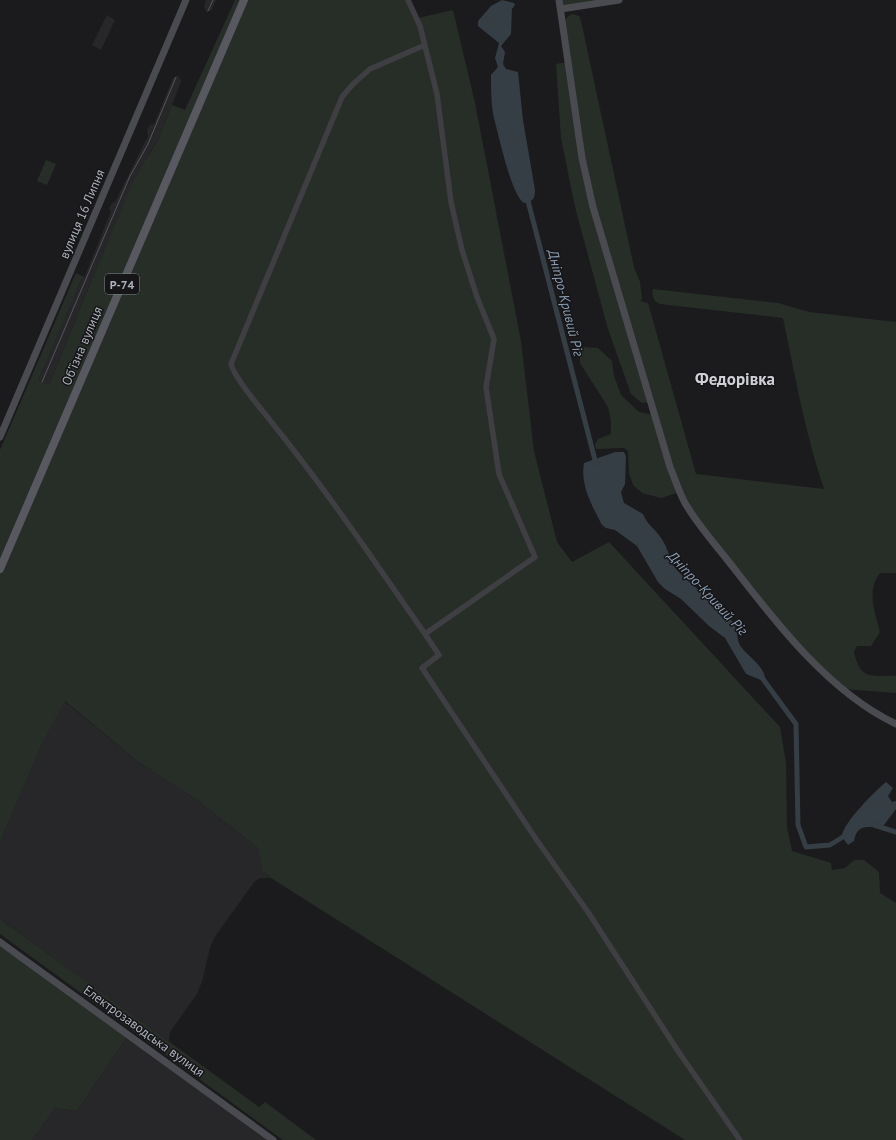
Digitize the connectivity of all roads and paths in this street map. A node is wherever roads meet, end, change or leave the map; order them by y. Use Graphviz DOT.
graph roads {
  1 [pos="186,0"];
  2 [pos="244,0"];
  3 [pos="408,0"];
  4 [pos="559,0"];
  5 [pos="619,0"];
  6 [pos="560,9"];
  7 [pos="425,45"];
  8 [pos="0,437"];
  9 [pos="0,569"];
  10 [pos="425,634"];
  11 [pos="896,724"];
  12 [pos="0,942"];
  13 [pos="273,1140"];
  14 [pos="740,1140"];
  1 -- 8 [label="main road, вулиця 16 Липня"];
  2 -- 9 [label="main road, Обʼїзна вулиця / Р-74"];
  3 -- 7 [label="street"];
  4 -- 6 [label="main road"];
  5 -- 6 [label="main road"];
  6 -- 11 [label="main road"];
  7 -- 10 [label="street"];
  7 -- 10 [label="street"];
  10 -- 14 [label="street"];
  12 -- 13 [label="main road, Електрозаводська вулиця"];
}
